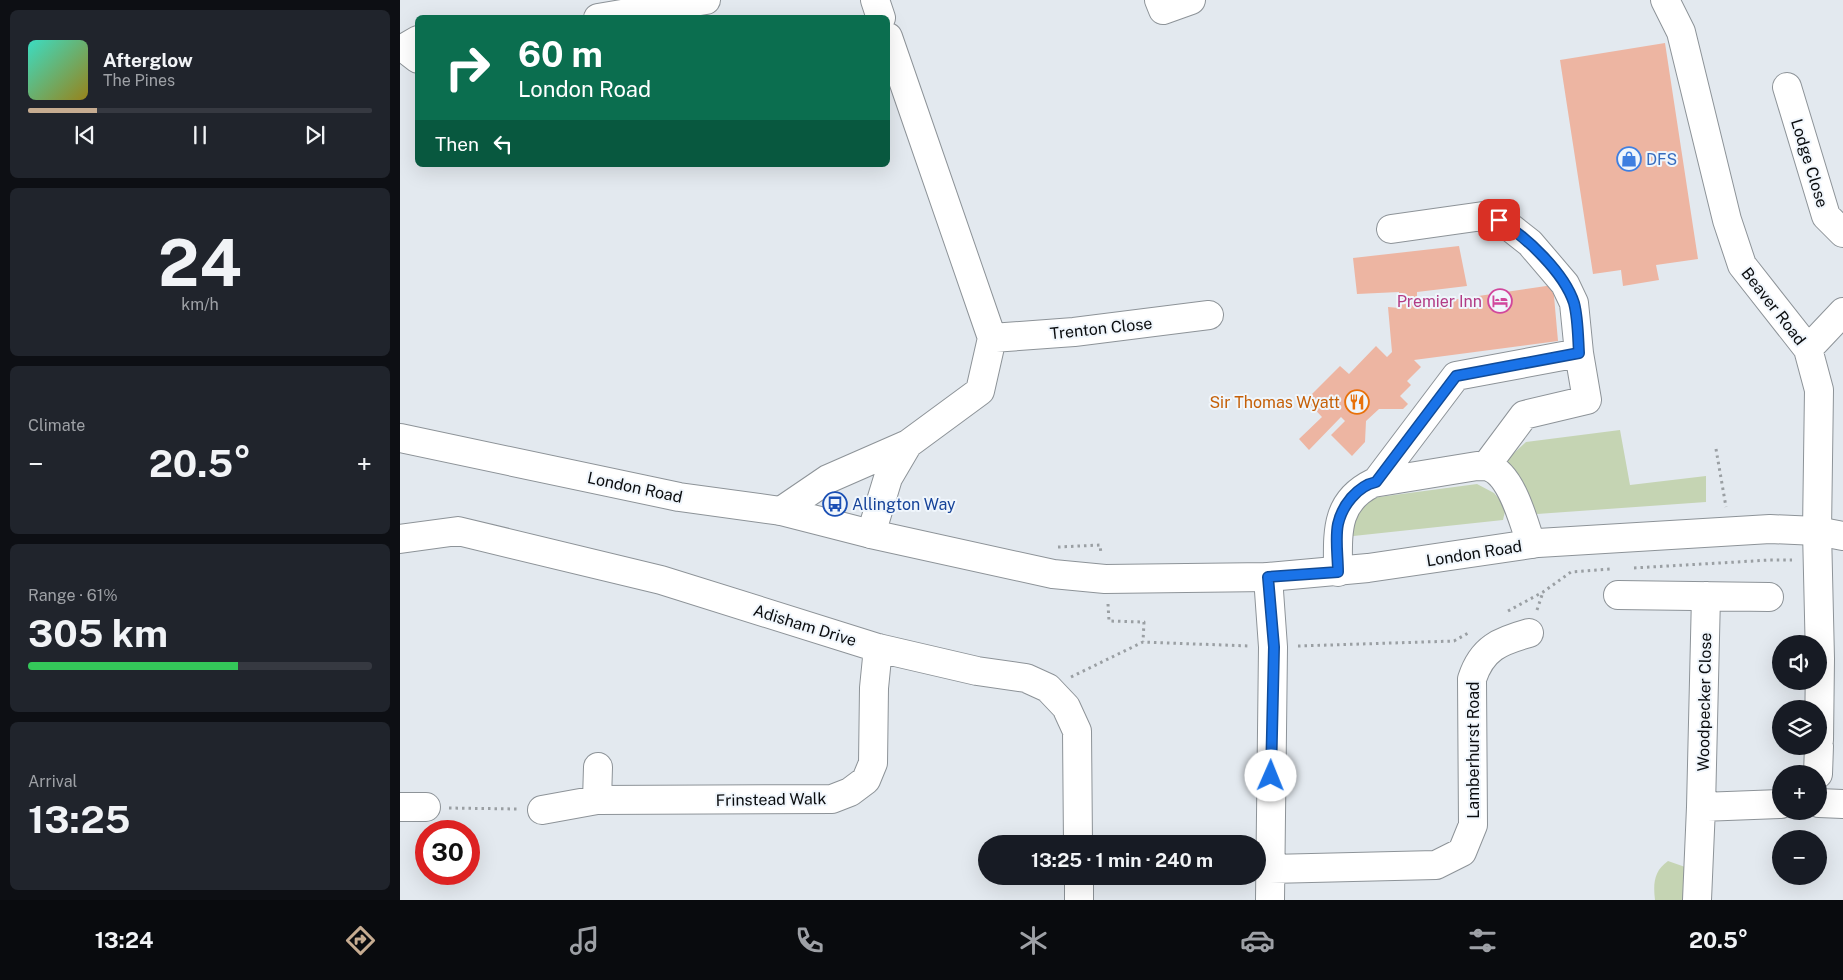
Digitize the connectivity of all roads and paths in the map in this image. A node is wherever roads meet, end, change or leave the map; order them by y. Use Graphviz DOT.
graph roads {
  1 [pos="706,0"];
  2 [pos="875,0"];
  3 [pos="1159,0"];
  4 [pos="1191,0"];
  5 [pos="1665,0"];
  6 [pos="616,15"];
  7 [pos="880,15"];
  8 [pos="415,42"];
  9 [pos="890,43"];
  10 [pos="415,57"];
  11 [pos="1787,87"];
  12 [pos="1391,229"];
  13 [pos="1843,234"];
  14 [pos="1843,312"];
  15 [pos="1209,315"];
  16 [pos="992,338"];
  17 [pos="1808,349"];
  18 [pos="1579,353"];
  19 [pos="400,438"];
  20 [pos="908,444"];
  21 [pos="1716,448"];
  22 [pos="1486,466"];
  23 [pos="1376,482"];
  24 [pos="781,511"];
  25 [pos="1817,531"];
  26 [pos="1730,533"];
  27 [pos="871,534"];
  28 [pos="1843,536"];
  29 [pos="400,539"];
  30 [pos="1531,544"];
  31 [pos="1818,561"];
  32 [pos="1630,568"];
  33 [pos="1338,572"];
  34 [pos="1268,577"];
  35 [pos="1105,579"];
  36 [pos="1619,582"];
  37 [pos="1706,596"];
  38 [pos="1770,597"];
  39 [pos="1503,614"];
  40 [pos="1478,628"];
  41 [pos="1529,633"];
  42 [pos="1143,642"];
  43 [pos="1274,647"];
  44 [pos="878,648"];
  45 [pos="1048,688"];
  46 [pos="1820,700"];
  47 [pos="598,767"];
  48 [pos="597,800"];
  49 [pos="1827,803"];
  50 [pos="1772,804"];
  51 [pos="1843,804"];
  52 [pos="413,807"];
  53 [pos="1701,807"];
  54 [pos="542,810"];
  55 [pos="1078,835"];
  56 [pos="1270,869"];
  57 [pos="1079,885"];
  58 [pos="1079,900"];
  59 [pos="1270,900"];
  60 [pos="1696,900"];
  1 -- 6 [label="street"];
  2 -- 7 [label="street"];
  3 -- 4 [label="street"];
  5 -- 17 [label="street, Beaver Road"];
  8 -- 10 [label="street"];
  9 -- 16 [label="street"];
  11 -- 13 [label="street, Lodge Close"];
  12 -- 18 [label="street"];
  14 -- 17 [label="street"];
  15 -- 16 [label="street, Trenton Close"];
  16 -- 20 [label="street"];
  17 -- 25 [label="street, Beaver Road"];
  18 -- 22 [label="street"];
  18 -- 23 [label="street"];
  19 -- 24 [label="street, London Road"];
  20 -- 24 [label="street"];
  20 -- 27 [label="street"];
  21 -- 26 [label="path"];
  22 -- 23 [label="street"];
  22 -- 30 [label="street"];
  23 -- 33 [label="street"];
  24 -- 27 [label="street, London Road"];
  25 -- 26 [label="street, London Road"];
  25 -- 28 [label="street, London Road"];
  25 -- 31 [label="street, Beaver Road"];
  26 -- 30 [label="street, London Road"];
  27 -- 35 [label="street, London Road"];
  29 -- 44 [label="street, Adisham Drive"];
  30 -- 33 [label="street, London Road"];
  31 -- 32 [label="path"];
  31 -- 46 [label="street, Beaver Road"];
  33 -- 34 [label="street, London Road"];
  34 -- 35 [label="street, London Road"];
  34 -- 43 [label="street"];
  35 -- 42 [label="path"];
  36 -- 37 [label="street"];
  36 -- 39 [label="path"];
  37 -- 38 [label="street"];
  37 -- 53 [label="street, Woodpecker Close"];
  40 -- 43 [label="path"];
  41 -- 56 [label="street, Lamberhurst Road"];
  42 -- 43 [label="path"];
  42 -- 45 [label="path"];
  43 -- 56 [label="street"];
  44 -- 45 [label="street, Adisham Drive"];
  44 -- 48 [label="street, Frinstead Walk"];
  45 -- 55 [label="street, Adisham Drive"];
  47 -- 48 [label="street"];
  48 -- 54 [label="street, Frinstead Walk"];
  49 -- 51 [label="street"];
  50 -- 53 [label="street"];
  52 -- 54 [label="path"];
  53 -- 60 [label="street, Woodpecker Close"];
  56 -- 59 [label="street"];
  57 -- 58 [label="street"];
}
